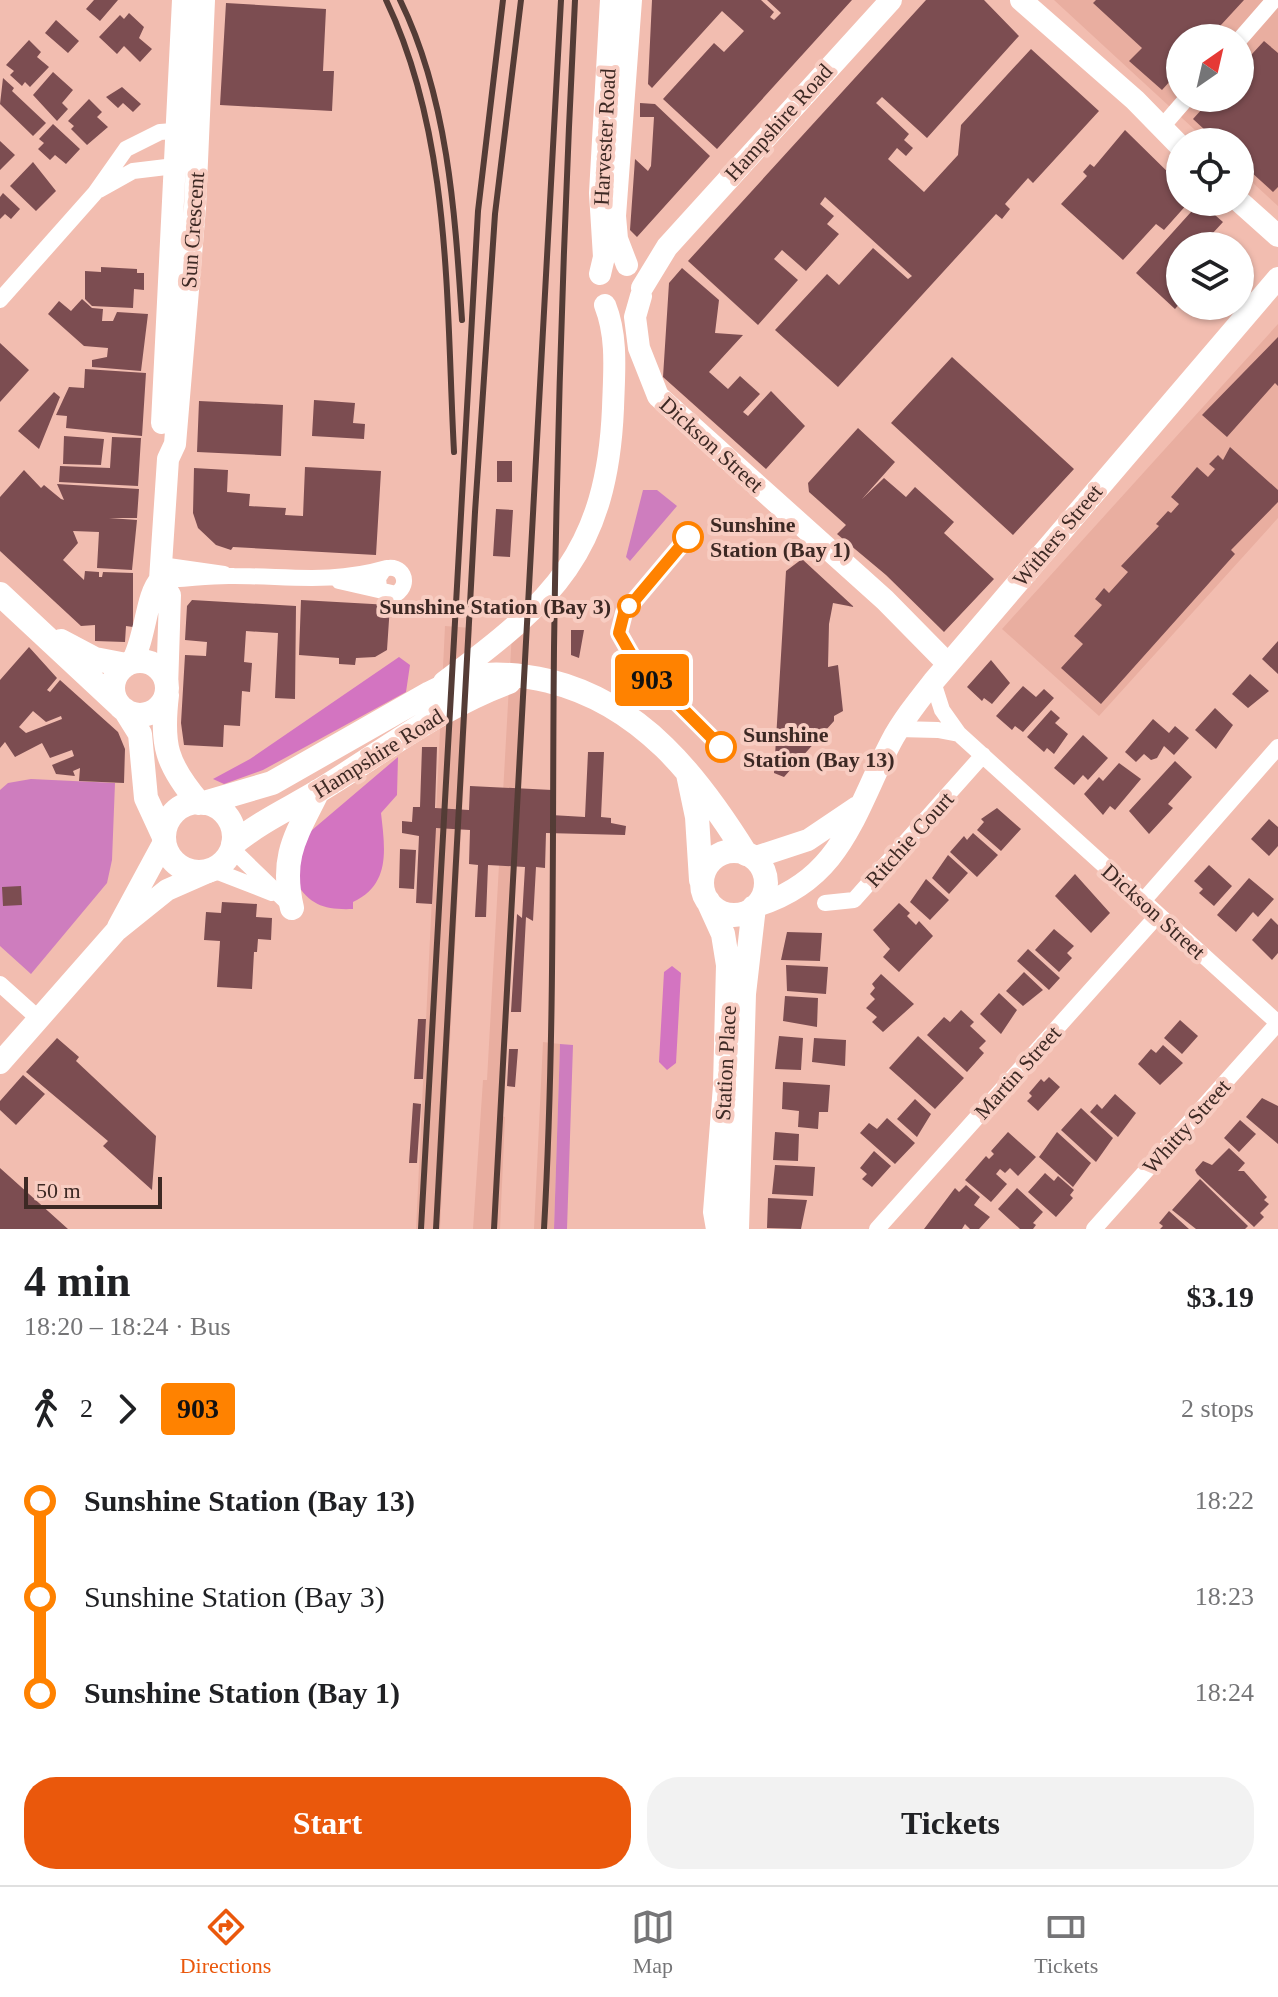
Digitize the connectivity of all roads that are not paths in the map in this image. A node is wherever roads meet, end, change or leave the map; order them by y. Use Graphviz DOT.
graph roads {
  1 [pos="183,0"];
  2 [pos="204,0"];
  3 [pos="611,0"];
  4 [pos="631,0"];
  5 [pos="891,0"];
  6 [pos="1021,0"];
  7 [pos="1274,0"];
  8 [pos="1253,24"];
  9 [pos="1175,112"];
  10 [pos="1161,128"];
  11 [pos="187,130"];
  12 [pos="1166,133"];
  13 [pos="185,169"];
  14 [pos="95,193"];
  15 [pos="1254,215"];
  16 [pos="1278,236"];
  17 [pos="667,247"];
  18 [pos="628,266"];
  19 [pos="600,274"];
  20 [pos="1278,278"];
  21 [pos="641,292"];
  22 [pos="0,300"];
  23 [pos="605,305"];
  24 [pos="160,572"];
  25 [pos="333,580"];
  26 [pos="0,594"];
  27 [pos="35,626"];
  28 [pos="129,663"];
  29 [pos="947,663"];
  30 [pos="530,677"];
  31 [pos="933,682"];
  32 [pos="167,692"];
  33 [pos="430,693"];
  34 [pos="123,709"];
  35 [pos="898,729"];
  36 [pos="959,734"];
  37 [pos="1278,747"];
  38 [pos="983,755"];
  39 [pos="686,768"];
  40 [pos="318,791"];
  41 [pos="201,803"];
  42 [pos="857,807"];
  43 [pos="164,840"];
  44 [pos="233,846"];
  45 [pos="750,856"];
  46 [pos="210,871"];
  47 [pos="706,896"];
  48 [pos="1143,901"];
  49 [pos="825,903"];
  50 [pos="290,905"];
  51 [pos="755,906"];
  52 [pos="1158,915"];
  53 [pos="116,931"];
  54 [pos="0,984"];
  55 [pos="39,1019"];
  56 [pos="1278,1023"];
  57 [pos="0,1063"];
  58 [pos="734,1087"];
  59 [pos="718,1229"];
  60 [pos="737,1229"];
  61 [pos="877,1229"];
  62 [pos="1094,1229"];
  1 -- 11 [label="street, Sun Crescent"];
  2 -- 11 [label="street, Sun Crescent"];
  3 -- 19 [label="street, Harvester Road"];
  4 -- 18 [label="street, Harvester Road"];
  5 -- 17 [label="street, Hampshire Road"];
  6 -- 10 [label="street"];
  7 -- 8 [label="street"];
  9 -- 10 [label="street"];
  10 -- 12 [label="street"];
  11 -- 13 [label="street, Sun Crescent"];
  11 -- 14 [label="street"];
  13 -- 14 [label="street"];
  13 -- 24 [label="street, Sun Crescent"];
  14 -- 22 [label="street"];
  15 -- 16 [label="street"];
  17 -- 18 [label="street, Hampshire Road"];
  17 -- 21 [label="street, Hampshire Road"];
  18 -- 19 [label="street"];
  18 -- 21 [label="street"];
  19 -- 23 [label="street"];
  20 -- 29 [label="street, Withers Street"];
  21 -- 23 [label="street"];
  21 -- 29 [label="street, Dickson Street"];
  23 -- 33 [label="street, Hampshire Road"];
  24 -- 25 [label="street"];
  24 -- 28 [label="street, Sun Crescent"];
  24 -- 32 [label="street, Sun Crescent"];
  25 -- 25 [label="street"];
  26 -- 27 [label="main road"];
  27 -- 28 [label="main road"];
  27 -- 34 [label="main road"];
  28 -- 32 [label="main road"];
  28 -- 34 [label="main road"];
  29 -- 31 [label="street, Withers Street"];
  30 -- 33 [label="main road, Hampshire Road"];
  30 -- 39 [label="main road, Hampshire Road"];
  30 -- 40 [label="main road, Hampshire Road"];
  31 -- 35 [label="street, Withers Street"];
  31 -- 36 [label="street, Dickson Street"];
  32 -- 34 [label="main road"];
  32 -- 41 [label="main road, Sun Crescent"];
  33 -- 41 [label="main road, Hampshire Road"];
  34 -- 43 [label="main road"];
  35 -- 36 [label="street"];
  35 -- 42 [label="street, Withers Street"];
  36 -- 38 [label="street, Dickson Street"];
  37 -- 48 [label="street"];
  38 -- 48 [label="street, Dickson Street"];
  38 -- 49 [label="street, Ritchie Court"];
  39 -- 45 [label="main road, Hampshire Road"];
  39 -- 47 [label="main road"];
  40 -- 44 [label="main road, Hampshire Road"];
  40 -- 50 [label="main road"];
  41 -- 43 [label="main road"];
  41 -- 44 [label="main road"];
  42 -- 45 [label="street, Withers Street"];
  42 -- 51 [label="street, Withers Street"];
  43 -- 46 [label="main road"];
  43 -- 53 [label="street"];
  44 -- 46 [label="main road"];
  44 -- 50 [label="street"];
  45 -- 47 [label="main road"];
  45 -- 51 [label="main road"];
  46 -- 50 [label="street"];
  46 -- 53 [label="street"];
  47 -- 51 [label="main road"];
  47 -- 58 [label="main road, Station Place"];
  48 -- 52 [label="street, Dickson Street"];
  51 -- 58 [label="main road, Station Place"];
  52 -- 56 [label="street, Dickson Street"];
  52 -- 61 [label="street, Martin Street"];
  53 -- 55 [label="street"];
  54 -- 55 [label="street"];
  55 -- 57 [label="street"];
  56 -- 62 [label="street, Whitty Street"];
  58 -- 59 [label="main road, Station Place"];
  58 -- 60 [label="main road, Station Place"];
}
